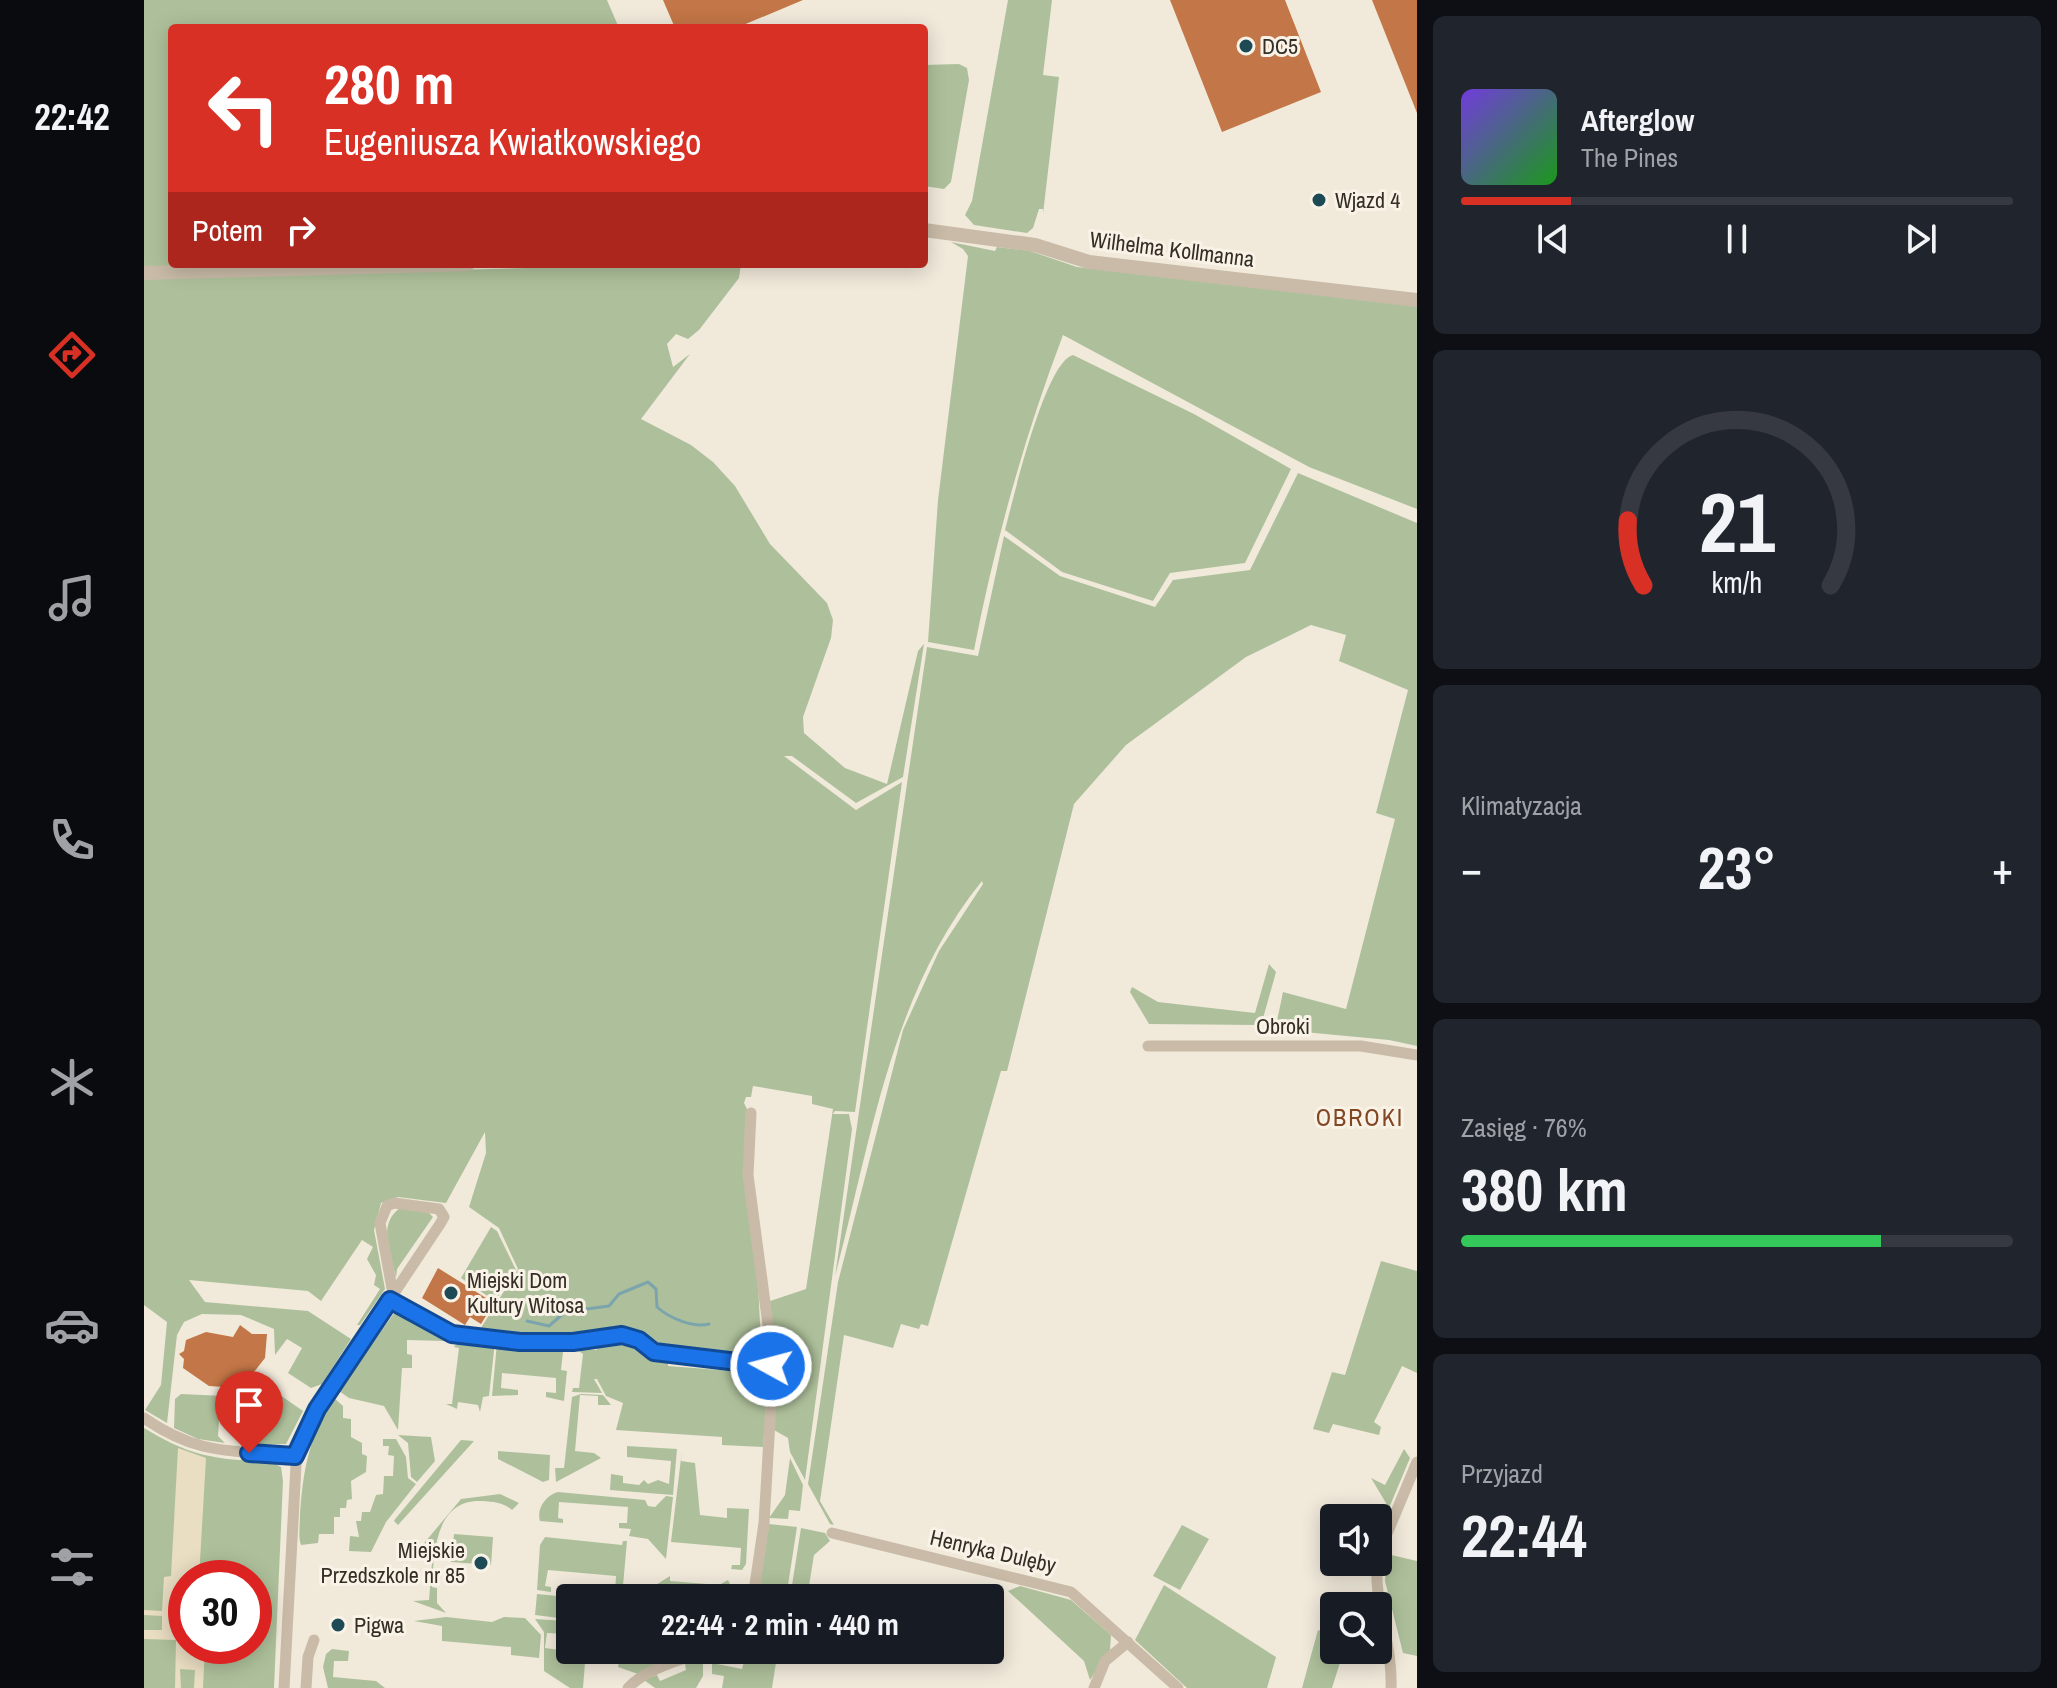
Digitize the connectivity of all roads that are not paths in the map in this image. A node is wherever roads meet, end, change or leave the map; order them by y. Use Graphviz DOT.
graph roads {
  1 [pos="928,231"];
  2 [pos="324,268"];
  3 [pos="144,273"];
  4 [pos="1417,300"];
  5 [pos="1148,1046"];
  6 [pos="1417,1055"];
  7 [pos="751,1113"];
  8 [pos="392,1297"];
  9 [pos="771,1366"];
  10 [pos="144,1418"];
  11 [pos="295,1456"];
  12 [pos="1417,1462"];
  13 [pos="1392,1522"];
  14 [pos="832,1533"];
  15 [pos="1378,1576"];
  16 [pos="755,1584"];
  17 [pos="314,1640"];
  18 [pos="1128,1642"];
  19 [pos="284,1654"];
  20 [pos="671,1664"];
  21 [pos="277,1688"];
  22 [pos="284,1688"];
  23 [pos="306,1688"];
  24 [pos="628,1688"];
  25 [pos="1094,1688"];
  26 [pos="1178,1688"];
  27 [pos="1391,1688"];
  1 -- 4 [label="street, Wilhelma Kollmanna"];
  2 -- 3 [label="street"];
  5 -- 6 [label="street, Obroki"];
  7 -- 9 [label="street"];
  8 -- 8 [label="street"];
  8 -- 9 [label="street"];
  8 -- 11 [label="street"];
  9 -- 16 [label="street"];
  10 -- 11 [label="street"];
  11 -- 19 [label="street"];
  12 -- 13 [label="street"];
  14 -- 18 [label="street, Henryka Dulęby"];
  15 -- 27 [label="street"];
  17 -- 23 [label="street"];
  18 -- 25 [label="street"];
  18 -- 26 [label="street, Henryka Dulęby"];
  19 -- 21 [label="street"];
  19 -- 22 [label="street"];
  20 -- 24 [label="street"];
}
